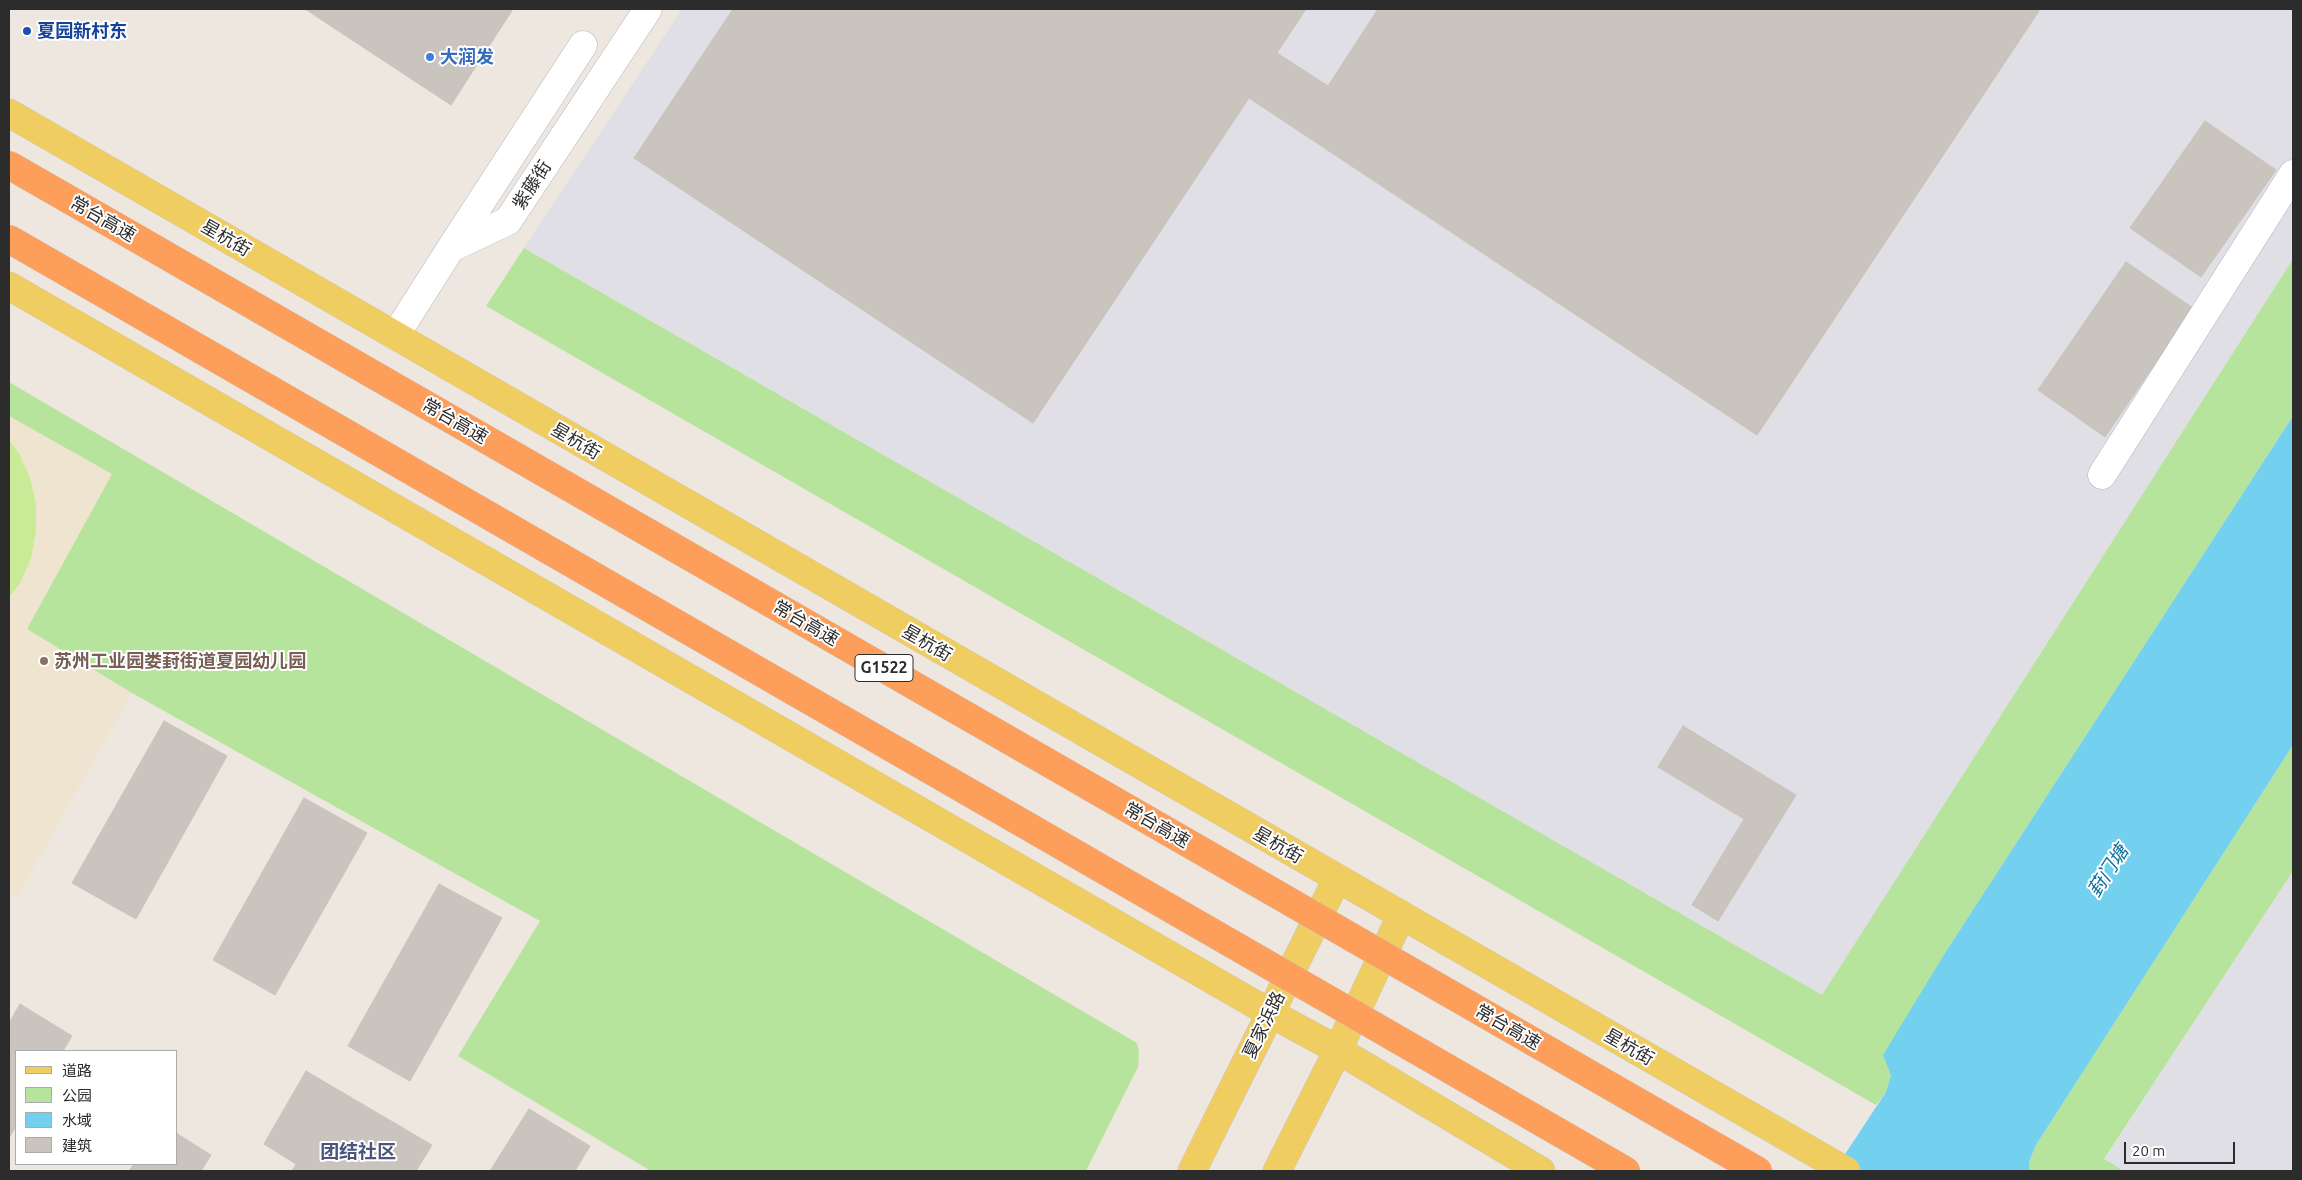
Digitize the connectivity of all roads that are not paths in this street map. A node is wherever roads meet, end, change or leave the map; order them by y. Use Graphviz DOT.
graph roads {
  1 [pos="648,9"];
  2 [pos="583,45"];
  3 [pos="9,113"];
  4 [pos="9,165"];
  5 [pos="2293,174"];
  6 [pos="9,239"];
  7 [pos="451,248"];
  8 [pos="9,286"];
  9 [pos="395,336"];
  10 [pos="2102,475"];
  11 [pos="1336,879"];
  12 [pos="1401,916"];
  13 [pos="1270,1013"];
  14 [pos="1338,1050"];
  15 [pos="1192,1171"];
  16 [pos="1277,1171"];
  17 [pos="1541,1171"];
  18 [pos="1626,1171"];
  19 [pos="1758,1171"];
  20 [pos="1846,1171"];
  1 -- 7 [label="street, 紫藤街"];
  2 -- 7 [label="street"];
  3 -- 9 [label="main road, 星杭街"];
  4 -- 19 [label="highway, 常台高速 / G1522, bridge"];
  5 -- 10 [label="street"];
  6 -- 18 [label="highway, bridge"];
  7 -- 9 [label="street"];
  8 -- 13 [label="main road"];
  9 -- 11 [label="main road, 星杭街"];
  11 -- 12 [label="main road, 星杭街"];
  11 -- 13 [label="main road, 夏家浜路"];
  12 -- 14 [label="main road"];
  12 -- 20 [label="main road, 星杭街"];
  13 -- 14 [label="main road"];
  13 -- 15 [label="main road, 夏家浜路"];
  14 -- 16 [label="main road"];
  14 -- 17 [label="main road"];
}
